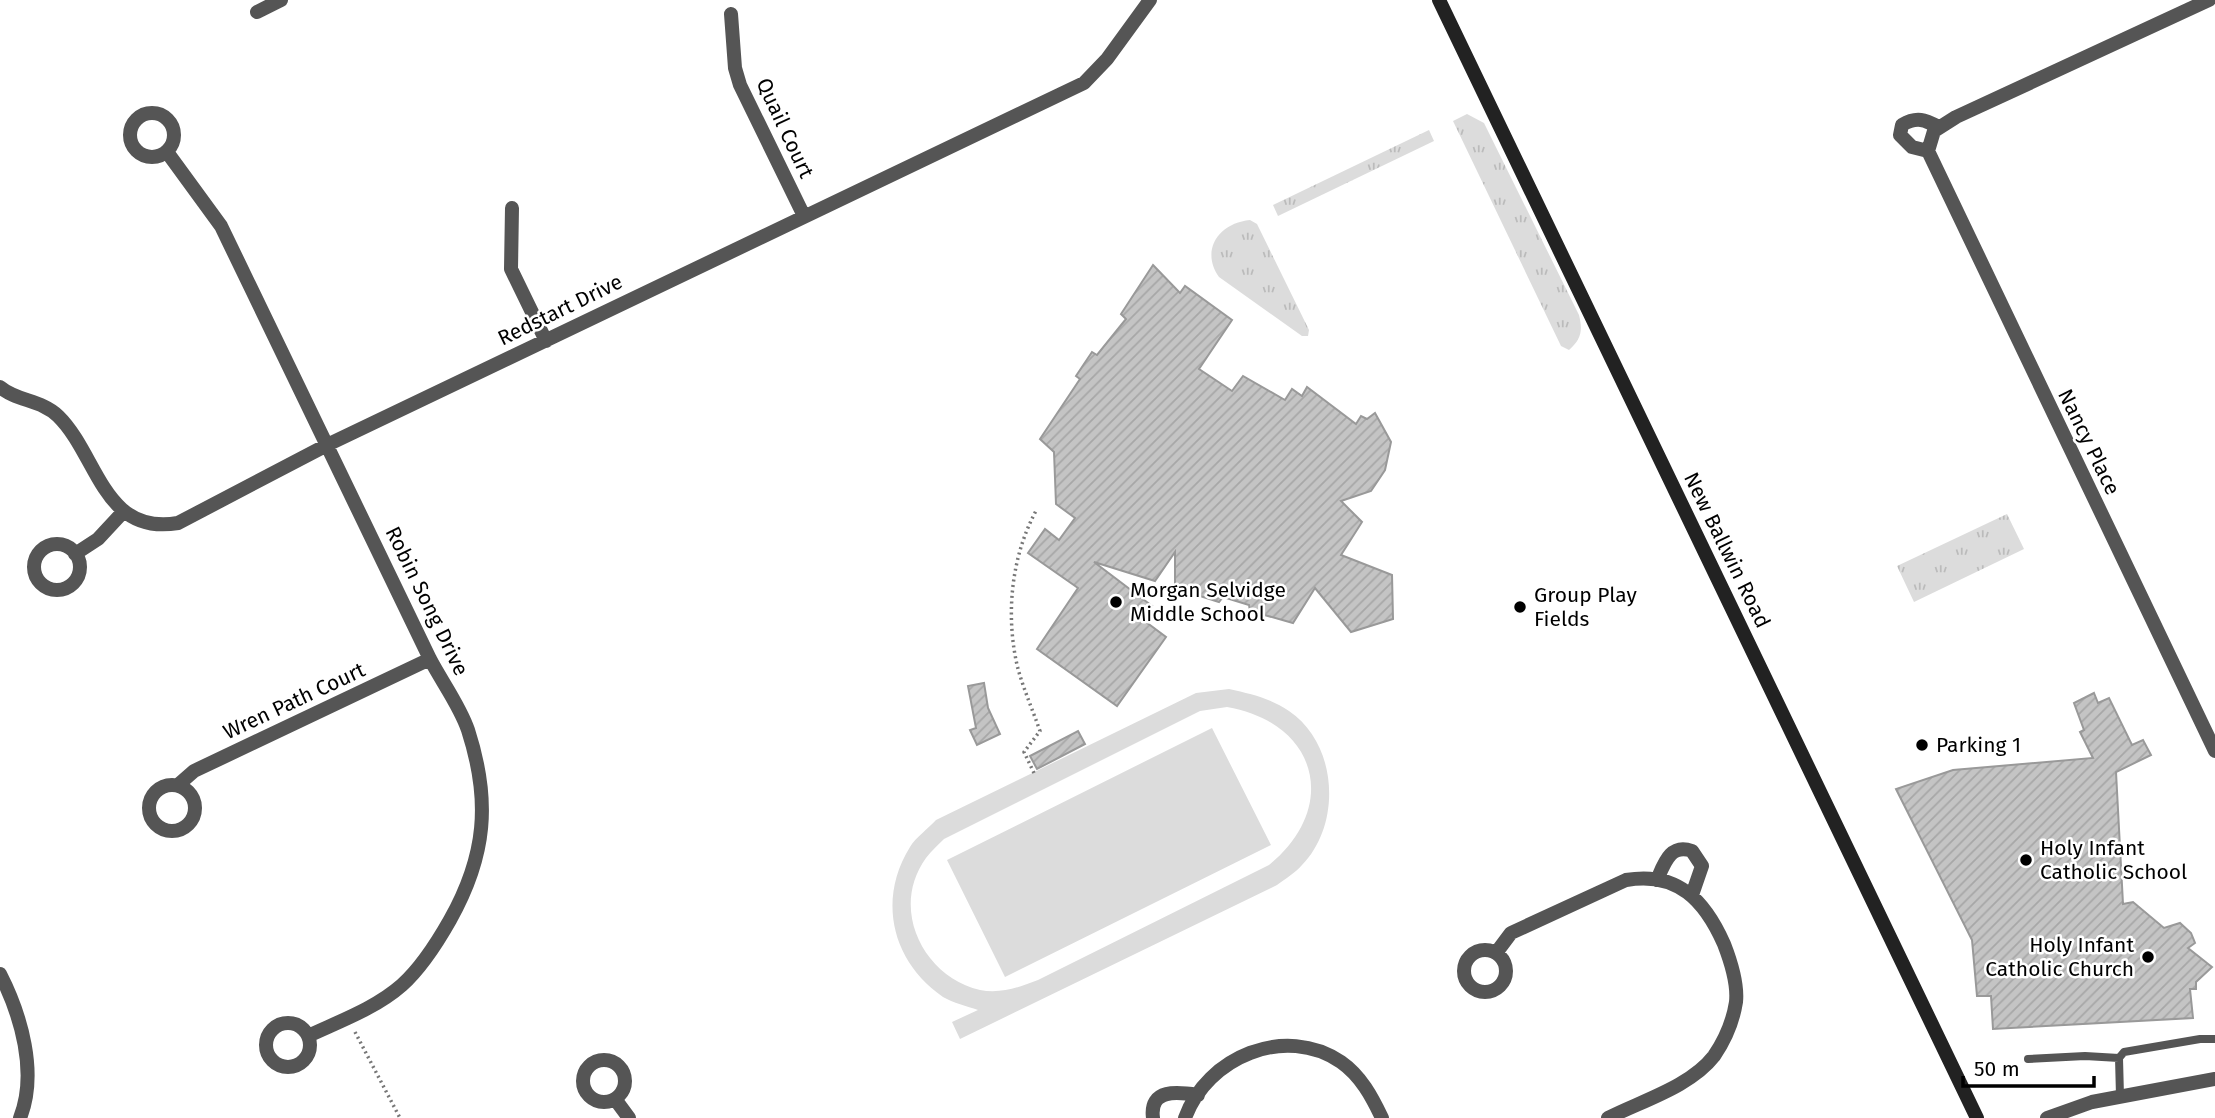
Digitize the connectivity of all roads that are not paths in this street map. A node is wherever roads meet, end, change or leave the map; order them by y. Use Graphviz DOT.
graph roads {
  1 [pos="281,0"];
  2 [pos="1150,0"];
  3 [pos="1439,0"];
  4 [pos="2209,0"];
  5 [pos="257,12"];
  6 [pos="731,14"];
  7 [pos="1939,127"];
  8 [pos="1928,150"];
  9 [pos="167,152"];
  10 [pos="512,208"];
  11 [pos="804,216"];
  12 [pos="546,341"];
  13 [pos="0,387"];
  14 [pos="327,445"];
  15 [pos="124,511"];
  16 [pos="75,554"];
  17 [pos="430,659"];
  18 [pos="2215,751"];
  19 [pos="178,785"];
  20 [pos="1657,880"];
  21 [pos="1692,895"];
  22 [pos="1496,953"];
  23 [pos="0,974"];
  24 [pos="308,1036"];
  25 [pos="2215,1039"];
  26 [pos="2119,1058"];
  27 [pos="2028,1059"];
  28 [pos="2215,1079"];
  29 [pos="1198,1095"];
  30 [pos="2120,1096"];
  31 [pos="615,1099"];
  32 [pos="20,1118"];
  33 [pos="629,1118"];
  34 [pos="1153,1118"];
  35 [pos="1185,1118"];
  36 [pos="1382,1118"];
  37 [pos="1608,1118"];
  38 [pos="1977,1118"];
  39 [pos="2047,1118"];
  1 -- 5 [label="street"];
  2 -- 11 [label="street, Redstart Drive"];
  3 -- 38 [label="main road, New Ballwin Road"];
  4 -- 7 [label="street"];
  6 -- 11 [label="street, Quail Court"];
  7 -- 8 [label="street"];
  7 -- 8 [label="street"];
  8 -- 18 [label="street, Nancy Place"];
  9 -- 14 [label="street, Robin Song Drive"];
  10 -- 12 [label="street"];
  11 -- 12 [label="street, Redstart Drive"];
  12 -- 14 [label="street, Redstart Drive"];
  13 -- 15 [label="street, Redstart Drive"];
  14 -- 15 [label="street, Redstart Drive"];
  14 -- 17 [label="street, Robin Song Drive"];
  15 -- 16 [label="street"];
  17 -- 19 [label="street, Wren Path Court"];
  17 -- 24 [label="street, Robin Song Drive"];
  20 -- 21 [label="street"];
  20 -- 21 [label="street"];
  20 -- 22 [label="street"];
  21 -- 37 [label="street"];
  23 -- 32 [label="street"];
  25 -- 26 [label="lane"];
  26 -- 27 [label="lane"];
  26 -- 30 [label="lane"];
  28 -- 30 [label="street"];
  29 -- 34 [label="street"];
  29 -- 35 [label="street"];
  29 -- 36 [label="street"];
  30 -- 39 [label="street"];
  31 -- 33 [label="street"];
}
